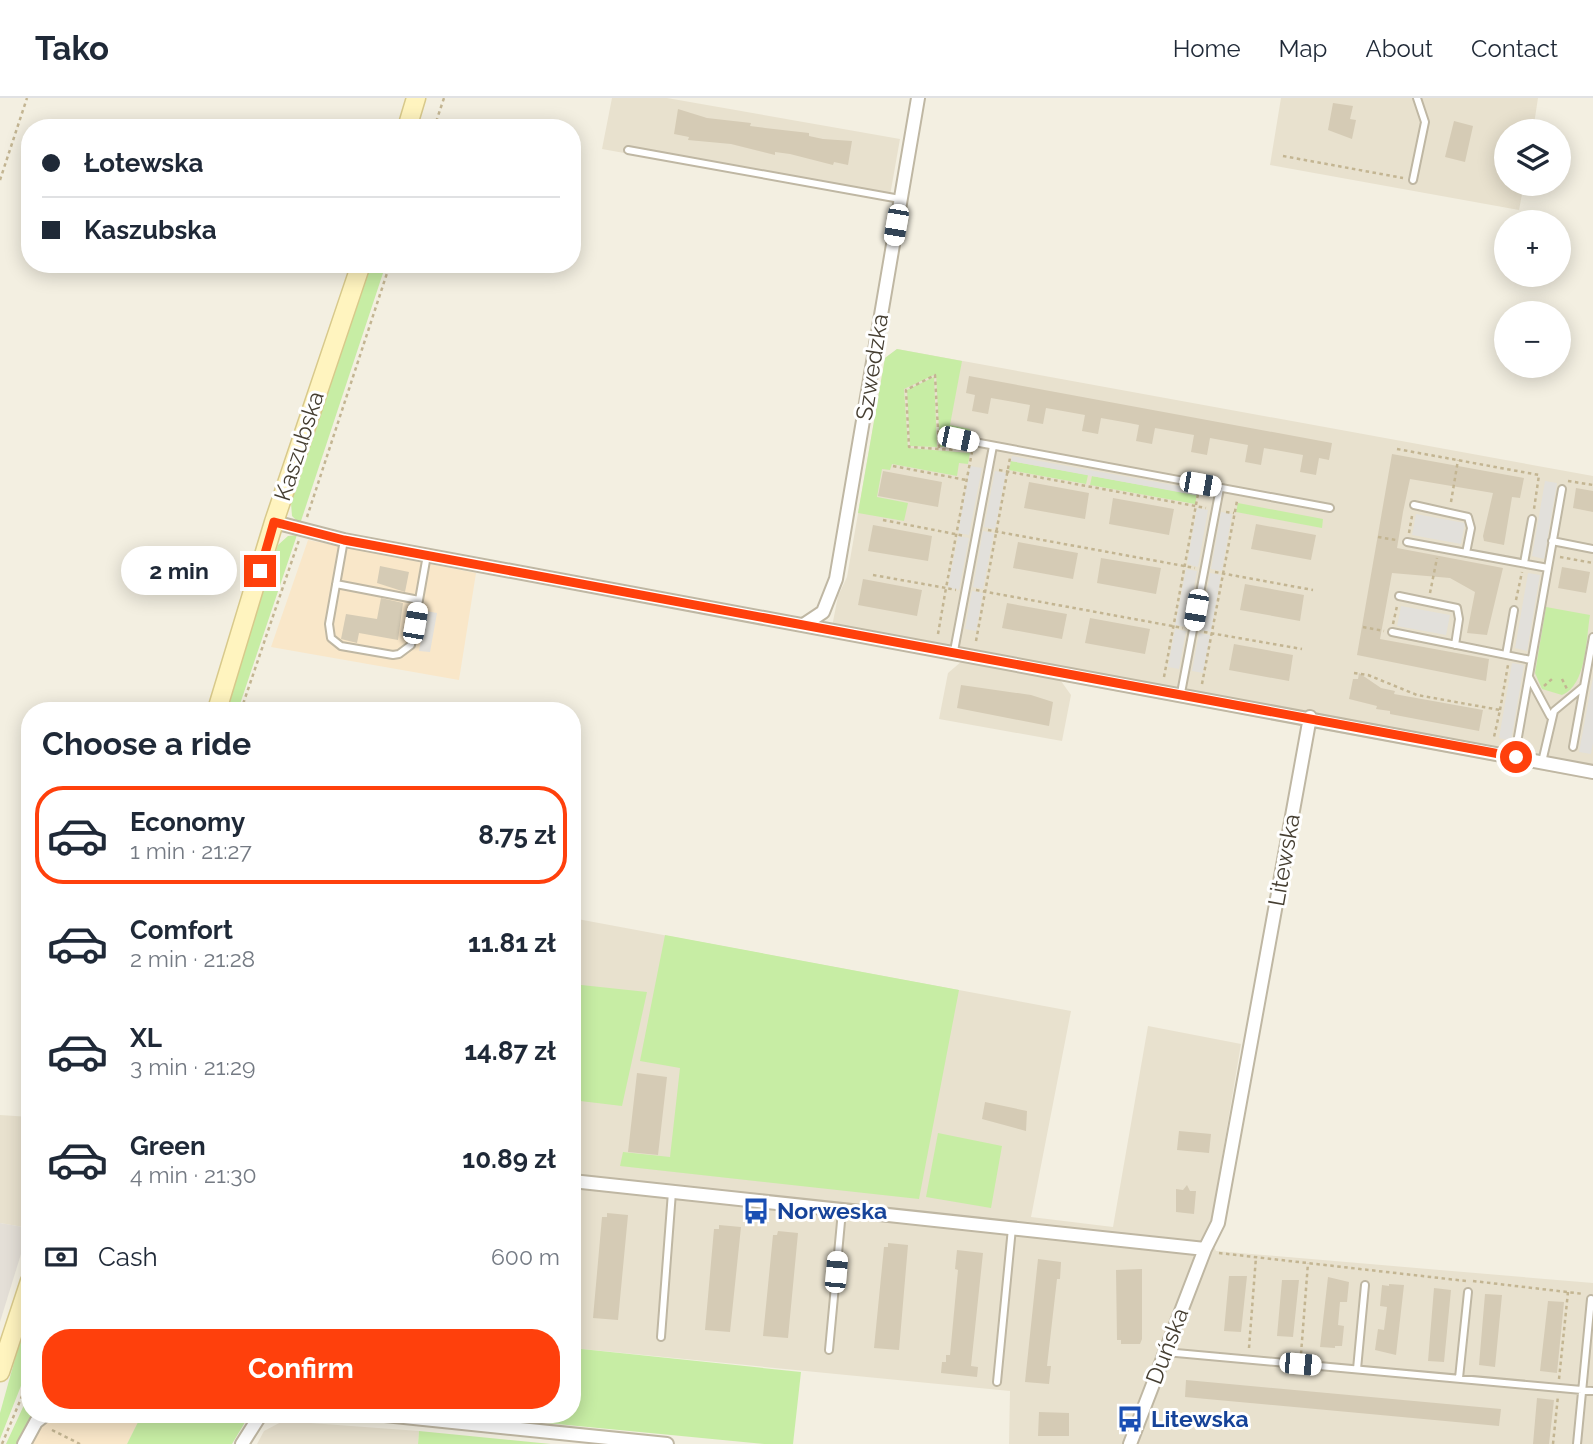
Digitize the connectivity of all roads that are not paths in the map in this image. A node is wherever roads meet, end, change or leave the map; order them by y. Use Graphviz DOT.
graph roads {
  1 [pos="416,98"];
  2 [pos="918,98"];
  3 [pos="1417,98"];
  4 [pos="410,119"];
  5 [pos="628,150"];
  6 [pos="1413,180"];
  7 [pos="900,199"];
  8 [pos="358,273"];
  9 [pos="958,439"];
  10 [pos="993,446"];
  11 [pos="1220,488"];
  12 [pos="1562,489"];
  13 [pos="1414,505"];
  14 [pos="1330,508"];
  15 [pos="1532,519"];
  16 [pos="274,522"];
  17 [pos="344,540"];
  18 [pos="1552,541"];
  19 [pos="1407,542"];
  20 [pos="1593,548"];
  21 [pos="1466,553"];
  22 [pos="427,555"];
  23 [pos="1524,564"];
  24 [pos="1548,568"];
  25 [pos="336,584"];
  26 [pos="1399,596"];
  27 [pos="419,600"];
  28 [pos="1514,610"];
  29 [pos="805,624"];
  30 [pos="1392,632"];
  31 [pos="1593,637"];
  32 [pos="1455,645"];
  33 [pos="954,651"];
  34 [pos="1508,655"];
  35 [pos="1531,660"];
  36 [pos="1590,670"];
  37 [pos="1528,676"];
  38 [pos="1584,686"];
  39 [pos="1181,693"];
  40 [pos="219,702"];
  41 [pos="1310,718"];
  42 [pos="1550,718"];
  43 [pos="1518,737"];
  44 [pos="1573,747"];
  45 [pos="1542,762"];
  46 [pos="1593,772"];
  47 [pos="581,1182"];
  48 [pos="672,1192"];
  49 [pos="842,1209"];
  50 [pos="1012,1228"];
  51 [pos="1208,1250"];
  52 [pos="1365,1285"];
  53 [pos="1468,1292"];
  54 [pos="1592,1297"];
  55 [pos="21,1309"];
  56 [pos="661,1337"];
  57 [pos="829,1350"];
  58 [pos="1165,1352"];
  59 [pos="1357,1369"];
  60 [pos="0,1372"];
  61 [pos="1459,1378"];
  62 [pos="997,1382"];
  63 [pos="1582,1389"];
  64 [pos="1593,1391"];
  65 [pos="35,1423"];
  66 [pos="255,1423"];
  67 [pos="463,1423"];
  68 [pos="24,1444"];
  69 [pos="242,1444"];
  70 [pos="667,1444"];
  71 [pos="1130,1444"];
  72 [pos="1577,1444"];
  1 -- 4 [label="main road"];
  2 -- 7 [label="street, Szwedzka"];
  3 -- 6 [label="lane"];
  5 -- 7 [label="lane"];
  7 -- 29 [label="street, Szwedzka"];
  8 -- 16 [label="main road, Kaszubska"];
  9 -- 10 [label="lane"];
  10 -- 11 [label="lane"];
  10 -- 33 [label="lane"];
  11 -- 14 [label="lane"];
  11 -- 39 [label="lane"];
  12 -- 18 [label="lane"];
  13 -- 21 [label="lane"];
  15 -- 23 [label="lane"];
  16 -- 17 [label="street"];
  16 -- 40 [label="main road, Kaszubska"];
  17 -- 22 [label="street"];
  17 -- 25 [label="lane"];
  18 -- 20 [label="lane"];
  18 -- 24 [label="lane"];
  19 -- 21 [label="lane"];
  21 -- 23 [label="lane"];
  22 -- 27 [label="lane"];
  22 -- 29 [label="street"];
  23 -- 24 [label="lane"];
  24 -- 35 [label="lane"];
  25 -- 27 [label="lane"];
  25 -- 27 [label="lane"];
  26 -- 32 [label="lane"];
  28 -- 34 [label="lane"];
  29 -- 33 [label="street"];
  30 -- 32 [label="lane"];
  31 -- 36 [label="lane"];
  32 -- 34 [label="lane"];
  33 -- 39 [label="street"];
  34 -- 35 [label="lane"];
  35 -- 37 [label="lane"];
  36 -- 38 [label="lane"];
  37 -- 42 [label="lane"];
  37 -- 43 [label="lane"];
  38 -- 42 [label="lane"];
  38 -- 44 [label="lane"];
  39 -- 41 [label="street"];
  41 -- 45 [label="street"];
  41 -- 51 [label="street, Litewska"];
  42 -- 45 [label="lane"];
  45 -- 46 [label="street"];
  47 -- 48 [label="street"];
  48 -- 49 [label="street"];
  48 -- 56 [label="lane"];
  49 -- 50 [label="street"];
  49 -- 57 [label="lane"];
  50 -- 51 [label="street"];
  50 -- 62 [label="lane"];
  51 -- 58 [label="street, Duńska"];
  52 -- 59 [label="lane"];
  53 -- 61 [label="lane"];
  54 -- 63 [label="lane"];
  55 -- 60 [label="main road"];
  58 -- 59 [label="lane"];
  58 -- 71 [label="street, Duńska"];
  59 -- 61 [label="lane"];
  61 -- 63 [label="lane"];
  63 -- 64 [label="lane"];
  63 -- 72 [label="lane"];
  65 -- 68 [label="street"];
  66 -- 69 [label="street"];
  67 -- 70 [label="street"];
}
